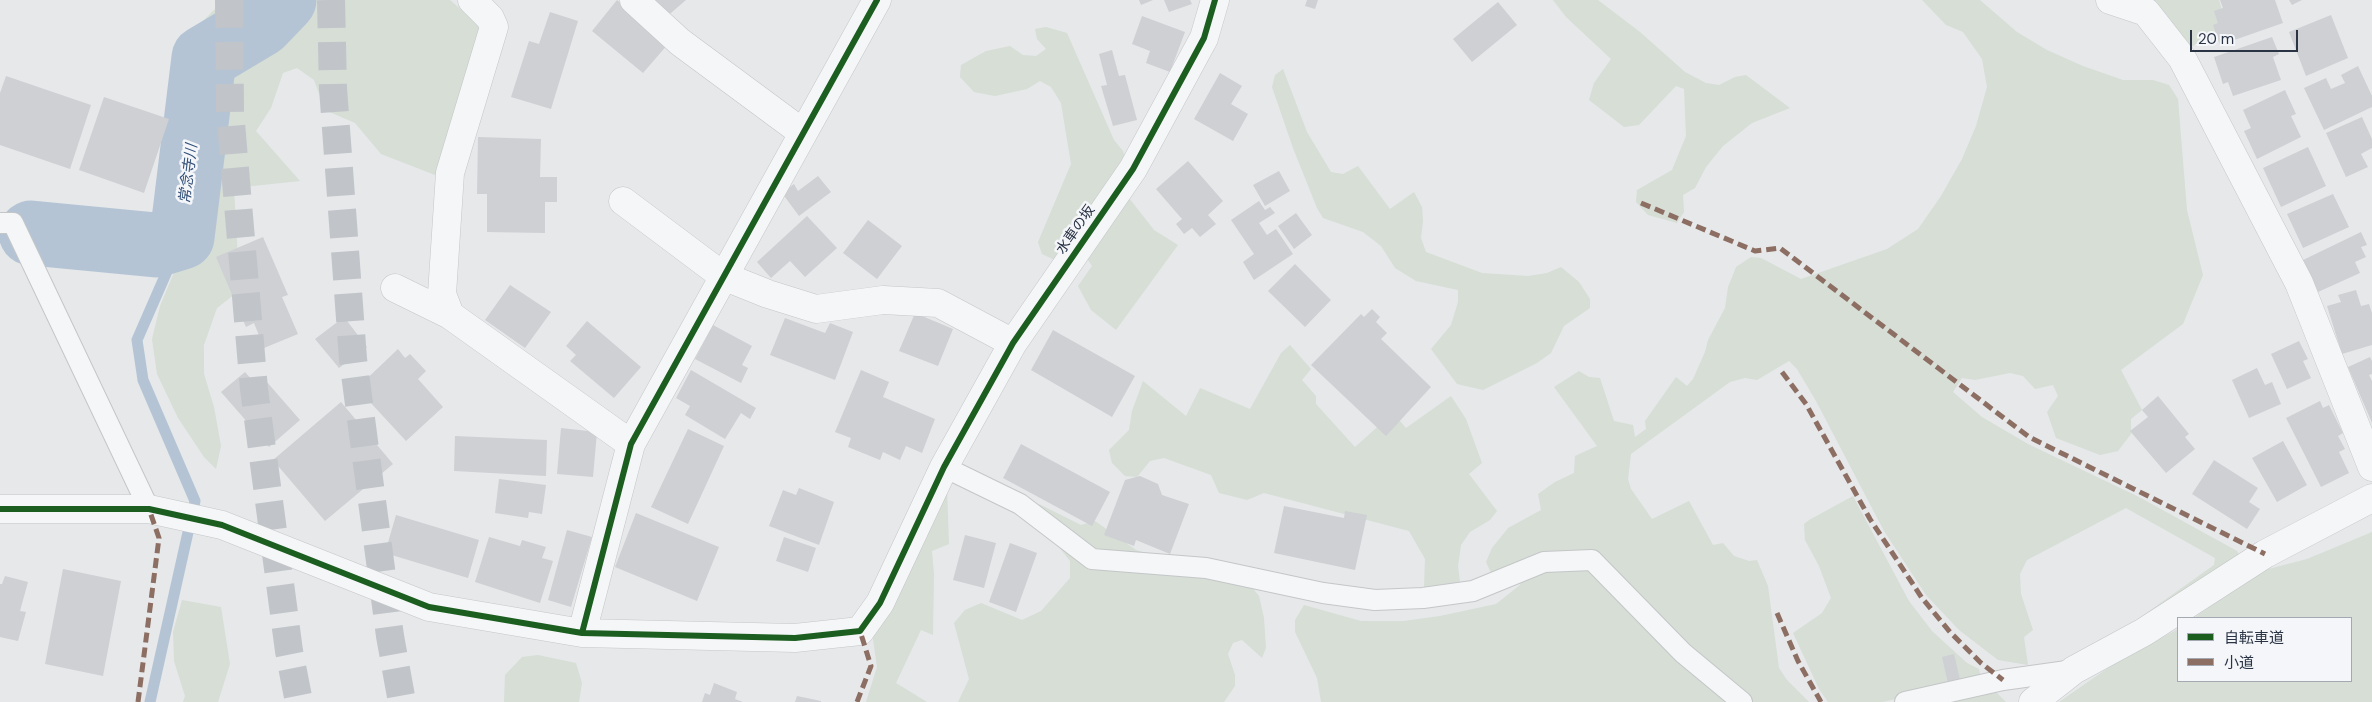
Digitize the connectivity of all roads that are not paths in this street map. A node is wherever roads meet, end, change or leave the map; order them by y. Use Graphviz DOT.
graph roads {
  1 [pos="472,0"];
  2 [pos="634,0"];
  3 [pos="878,0"];
  4 [pos="1215,0"];
  5 [pos="2110,0"];
  6 [pos="803,133"];
  7 [pos="624,201"];
  8 [pos="0,223"];
  9 [pos="723,276"];
  10 [pos="395,288"];
  11 [pos="450,315"];
  12 [pos="1013,343"];
  13 [pos="631,444"];
  14 [pos="2372,467"];
  15 [pos="944,468"];
  16 [pos="2372,498"];
  17 [pos="0,509"];
  18 [pos="148,509"];
  19 [pos="582,632"];
  20 [pos="2074,670"];
  21 [pos="1742,702"];
  22 [pos="1905,702"];
  23 [pos="2033,702"];
  1 -- 11 [label="street"];
  2 -- 6 [label="street"];
  3 -- 6 [label="street"];
  4 -- 12 [label="street, 水車の坂"];
  5 -- 14 [label="street"];
  6 -- 9 [label="street"];
  7 -- 9 [label="street"];
  8 -- 18 [label="lane"];
  9 -- 12 [label="street"];
  9 -- 13 [label="street"];
  10 -- 11 [label="street"];
  11 -- 13 [label="street"];
  12 -- 15 [label="street, 水車の坂"];
  13 -- 19 [label="street"];
  15 -- 19 [label="street, 水車の坂"];
  15 -- 21 [label="lane"];
  16 -- 20 [label="street"];
  17 -- 18 [label="street, 水車の坂"];
  18 -- 19 [label="street, 水車の坂"];
  20 -- 22 [label="lane"];
  20 -- 23 [label="street"];
}
